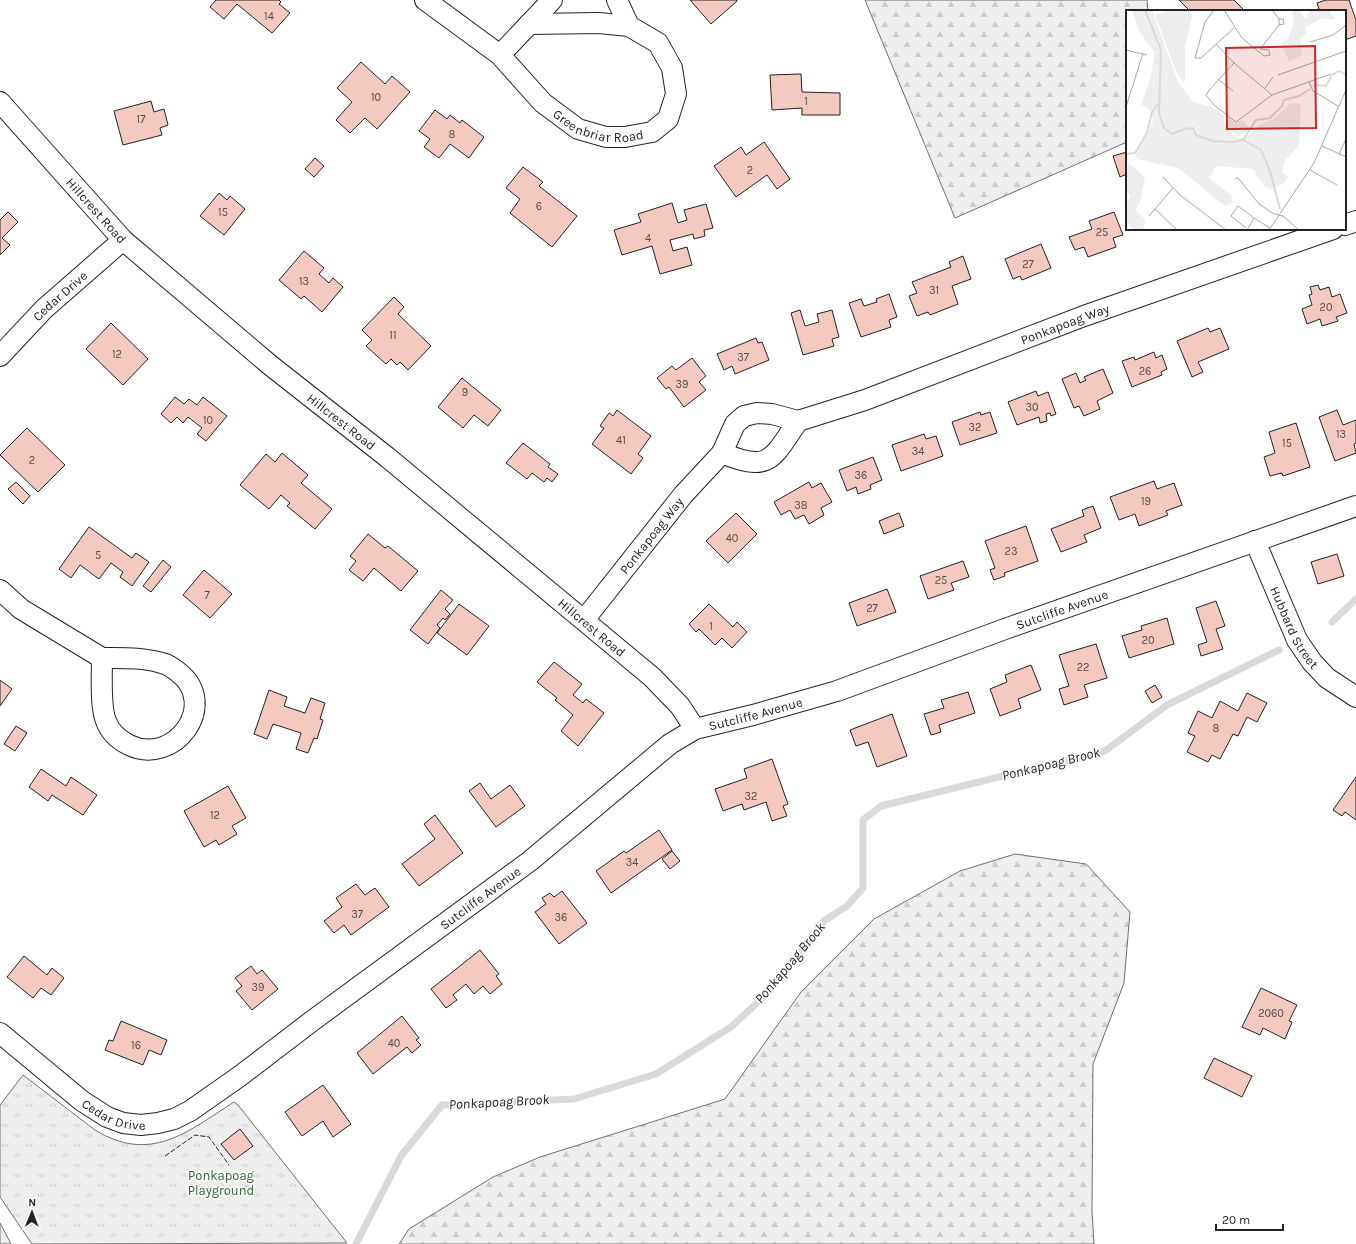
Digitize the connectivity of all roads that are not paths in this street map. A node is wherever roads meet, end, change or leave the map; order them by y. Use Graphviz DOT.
graph roads {
  1 [pos="425,0"];
  2 [pos="552,0"];
  3 [pos="617,0"];
  4 [pos="529,24"];
  5 [pos="628,26"];
  6 [pos="500,55"];
  7 [pos="0,102"];
  8 [pos="1356,221"];
  9 [pos="1346,225"];
  10 [pos="1330,230"];
  11 [pos="123,240"];
  12 [pos="0,356"];
  13 [pos="798,421"];
  14 [pos="722,453"];
  15 [pos="1356,506"];
  16 [pos="1254,541"];
  17 [pos="0,590"];
  18 [pos="584,620"];
  19 [pos="102,658"];
  20 [pos="1356,698"];
  21 [pos="695,729"];
  22 [pos="0,1033"];
  23 [pos="240,1076"];
  1 -- 6 [label="street, Greenbriar Road"];
  2 -- 4 [label="street"];
  3 -- 5 [label="street"];
  4 -- 5 [label="street, Greenbriar Road"];
  4 -- 6 [label="street"];
  5 -- 6 [label="street, Greenbriar Road"];
  7 -- 11 [label="street, Hillcrest Road"];
  8 -- 9 [label="street"];
  10 -- 13 [label="street, Ponkapoag Way"];
  11 -- 12 [label="street, Cedar Drive"];
  11 -- 18 [label="street, Hillcrest Road"];
  13 -- 14 [label="street"];
  13 -- 14 [label="street, Ponkapoag Way"];
  14 -- 18 [label="street, Ponkapoag Way"];
  15 -- 16 [label="street, Sutcliffe Avenue"];
  16 -- 20 [label="street, Hubbard Street"];
  16 -- 21 [label="street, Sutcliffe Avenue"];
  17 -- 19 [label="street"];
  18 -- 21 [label="street, Hillcrest Road"];
  19 -- 19 [label="street"];
  21 -- 23 [label="street, Sutcliffe Avenue"];
  22 -- 23 [label="street, Cedar Drive"];
}
